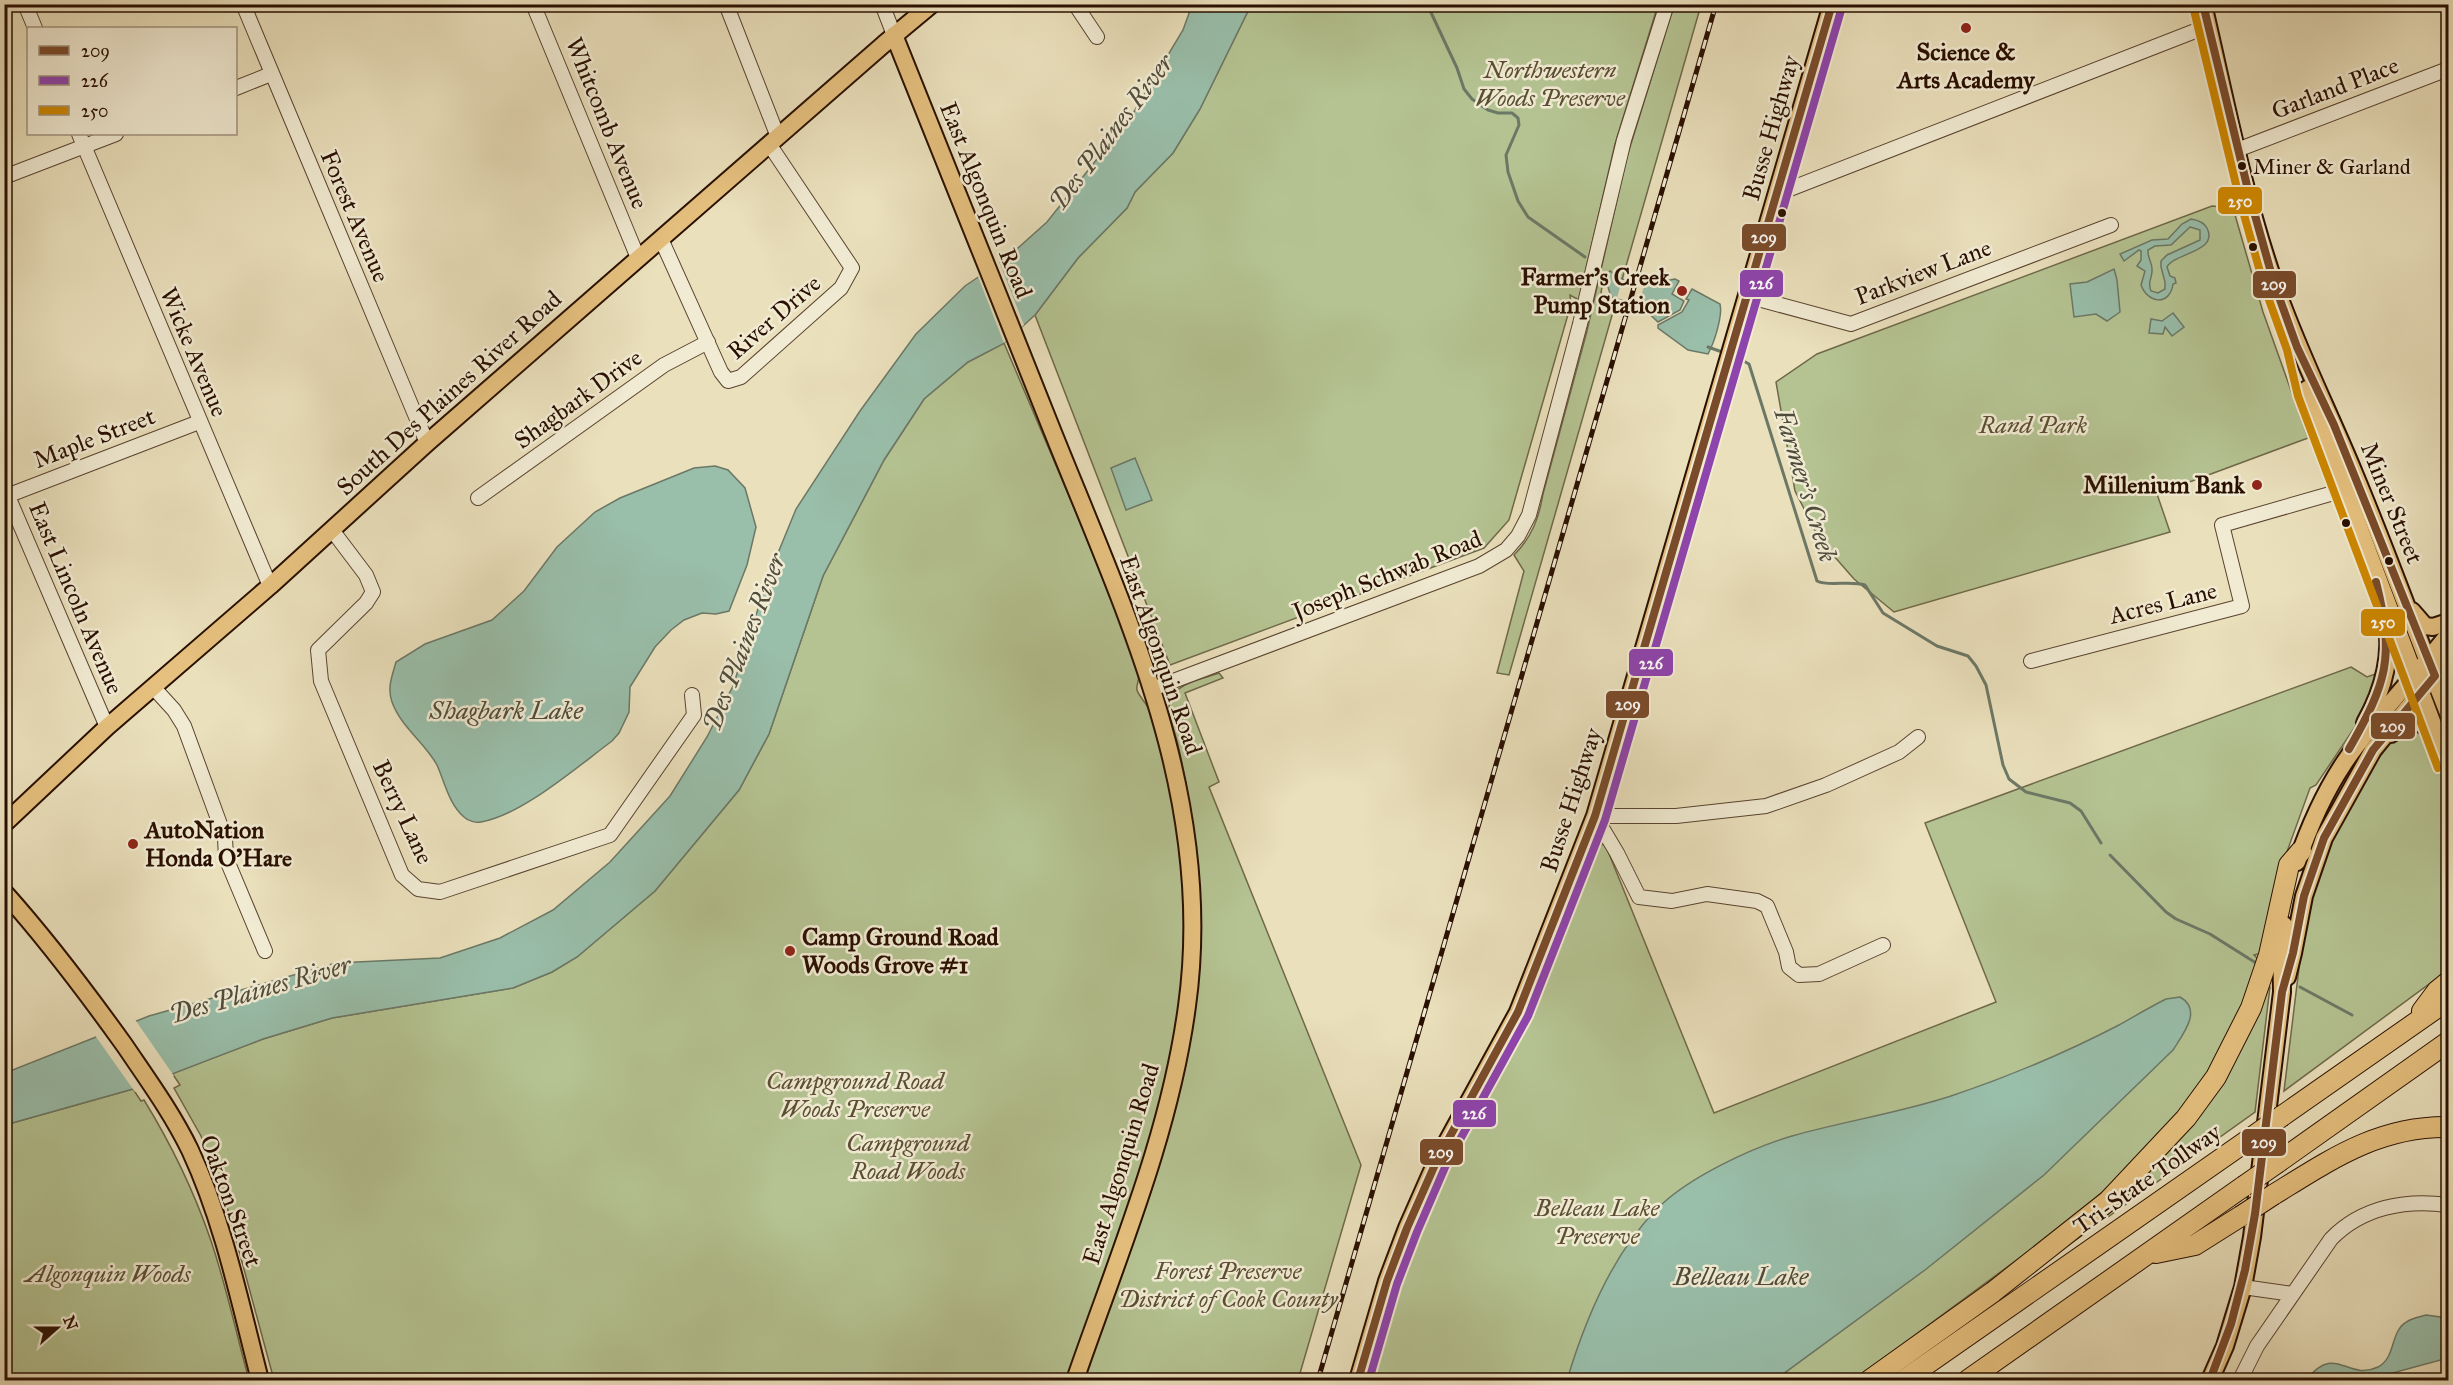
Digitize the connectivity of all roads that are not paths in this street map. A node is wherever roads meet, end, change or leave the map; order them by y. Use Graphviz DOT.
graph roads {
  1 [pos="25,4"];
  2 [pos="243,4"];
  3 [pos="533,4"];
  4 [pos="726,4"];
  5 [pos="882,4"];
  6 [pos="932,4"];
  7 [pos="1075,4"];
  8 [pos="1667,4"];
  9 [pos="1832,4"];
  10 [pos="2203,4"];
  11 [pos="2208,26"];
  12 [pos="35,27"];
  13 [pos="894,35"];
  14 [pos="1097,37"];
  15 [pos="2448,69"];
  16 [pos="271,74"];
  17 [pos="237,88"];
  18 [pos="110,135"];
  19 [pos="81,140"];
  20 [pos="774,140"];
  21 [pos="2237,150"];
  22 [pos="4,177"];
  23 [pos="1777,194"];
  24 [pos="2111,225"];
  25 [pos="661,239"];
  26 [pos="638,258"];
  27 [pos="1747,296"];
  28 [pos="708,342"];
  29 [pos="2297,347"];
  30 [pos="199,422"];
  31 [pos="427,443"];
  32 [pos="2344,490"];
  33 [pos="6,493"];
  34 [pos="478,498"];
  35 [pos="332,530"];
  36 [pos="2370,560"];
  37 [pos="270,586"];
  38 [pos="2408,607"];
  39 [pos="2448,622"];
  40 [pos="2448,635"];
  41 [pos="2448,659"];
  42 [pos="2428,660"];
  43 [pos="2031,661"];
  44 [pos="2435,676"];
  45 [pos="2417,685"];
  46 [pos="153,687"];
  47 [pos="1152,689"];
  48 [pos="692,694"];
  49 [pos="2448,713"];
  50 [pos="107,727"];
  51 [pos="2435,731"];
  52 [pos="1918,737"];
  53 [pos="2373,750"];
  54 [pos="2448,764"];
  55 [pos="2333,782"];
  56 [pos="1595,816"];
  57 [pos="4,824"];
  58 [pos="2301,851"];
  59 [pos="4,892"];
  60 [pos="1883,945"];
  61 [pos="266,951"];
  62 [pos="2448,982"];
  63 [pos="2282,992"];
  64 [pos="2448,1000"];
  65 [pos="2413,1024"];
  66 [pos="2448,1042"];
  67 [pos="2448,1048"];
  68 [pos="2430,1055"];
  69 [pos="2448,1126"];
  70 [pos="2448,1205"];
  71 [pos="2147,1254"];
  72 [pos="2243,1287"];
  73 [pos="2292,1294"];
  74 [pos="261,1380"];
  75 [pos="1075,1380"];
  76 [pos="1358,1380"];
  77 [pos="1870,1380"];
  78 [pos="1904,1380"];
  79 [pos="1968,1380"];
  80 [pos="2210,1380"];
  81 [pos="2240,1380"];
  1 -- 12 [label="street"];
  2 -- 16 [label="street, Forest Avenue"];
  3 -- 26 [label="street, Whitcomb Avenue"];
  4 -- 20 [label="street"];
  5 -- 13 [label="street, East Algonquin Road"];
  6 -- 13 [label="main road, South Des Plaines River Road"];
  7 -- 14 [label="street"];
  8 -- 47 [label="street, Joseph Schwab Road"];
  9 -- 23 [label="main road, Busse Highway"];
  10 -- 11 [label="main road, Miner Street"];
  11 -- 21 [label="main road, Miner Street"];
  11 -- 23 [label="street"];
  13 -- 20 [label="main road, South Des Plaines River Road"];
  13 -- 47 [label="main road, East Algonquin Road"];
  15 -- 21 [label="street, Garland Place"];
  16 -- 17 [label="street"];
  16 -- 31 [label="street, Forest Avenue"];
  18 -- 19 [label="street"];
  19 -- 22 [label="street"];
  19 -- 30 [label="street, Wicke Avenue"];
  20 -- 25 [label="main road, South Des Plaines River Road"];
  20 -- 28 [label="street, River Drive"];
  21 -- 29 [label="main road, Miner Street"];
  23 -- 27 [label="main road, Busse Highway"];
  24 -- 27 [label="street, Parkview Lane"];
  25 -- 26 [label="main road, South Des Plaines River Road"];
  25 -- 28 [label="street, River Drive"];
  26 -- 31 [label="main road, South Des Plaines River Road"];
  27 -- 56 [label="main road, Busse Highway"];
  28 -- 34 [label="street, Shagbark Drive"];
  29 -- 32 [label="main road, Miner Street"];
  29 -- 38 [label="main road, Miner Street"];
  30 -- 33 [label="street, Maple Street"];
  30 -- 37 [label="street, Wicke Avenue"];
  31 -- 35 [label="main road, South Des Plaines River Road"];
  32 -- 36 [label="main road, Miner Street"];
  32 -- 43 [label="street, Acres Lane"];
  33 -- 50 [label="street, East Lincoln Avenue"];
  35 -- 37 [label="main road, South Des Plaines River Road"];
  35 -- 48 [label="street, Berry Lane"];
  36 -- 45 [label="main road, Miner Street"];
  36 -- 55 [label="main road"];
  37 -- 46 [label="main road, South Des Plaines River Road"];
  38 -- 39 [label="main road"];
  38 -- 42 [label="main road, Miner Street"];
  40 -- 42 [label="main road"];
  41 -- 44 [label="main road"];
  42 -- 44 [label="main road, Miner Street"];
  42 -- 45 [label="main road"];
  44 -- 45 [label="main road"];
  44 -- 49 [label="main road, Miner Street"];
  45 -- 51 [label="main road, Miner Street"];
  45 -- 53 [label="main road"];
  45 -- 55 [label="main road"];
  46 -- 50 [label="main road, South Des Plaines River Road"];
  46 -- 61 [label="street"];
  47 -- 75 [label="main road, East Algonquin Road"];
  50 -- 57 [label="main road, South Des Plaines River Road"];
  51 -- 53 [label="main road"];
  51 -- 54 [label="main road, Miner Street"];
  52 -- 56 [label="street"];
  53 -- 63 [label="main road"];
  55 -- 58 [label="main road"];
  56 -- 60 [label="street"];
  56 -- 76 [label="main road, Busse Highway"];
  58 -- 63 [label="main road"];
  58 -- 77 [label="highway"];
  59 -- 74 [label="main road, Oakton Street"];
  62 -- 65 [label="highway"];
  63 -- 72 [label="main road"];
  64 -- 65 [label="highway, Tri-State Tollway"];
  65 -- 78 [label="highway, Tri-State Tollway, bridge"];
  66 -- 68 [label="highway"];
  67 -- 68 [label="highway"];
  68 -- 71 [label="highway, bridge"];
  69 -- 71 [label="highway, bridge"];
  70 -- 73 [label="street"];
  71 -- 79 [label="highway"];
  72 -- 73 [label="street"];
  72 -- 80 [label="main road"];
  73 -- 81 [label="street"];
}
